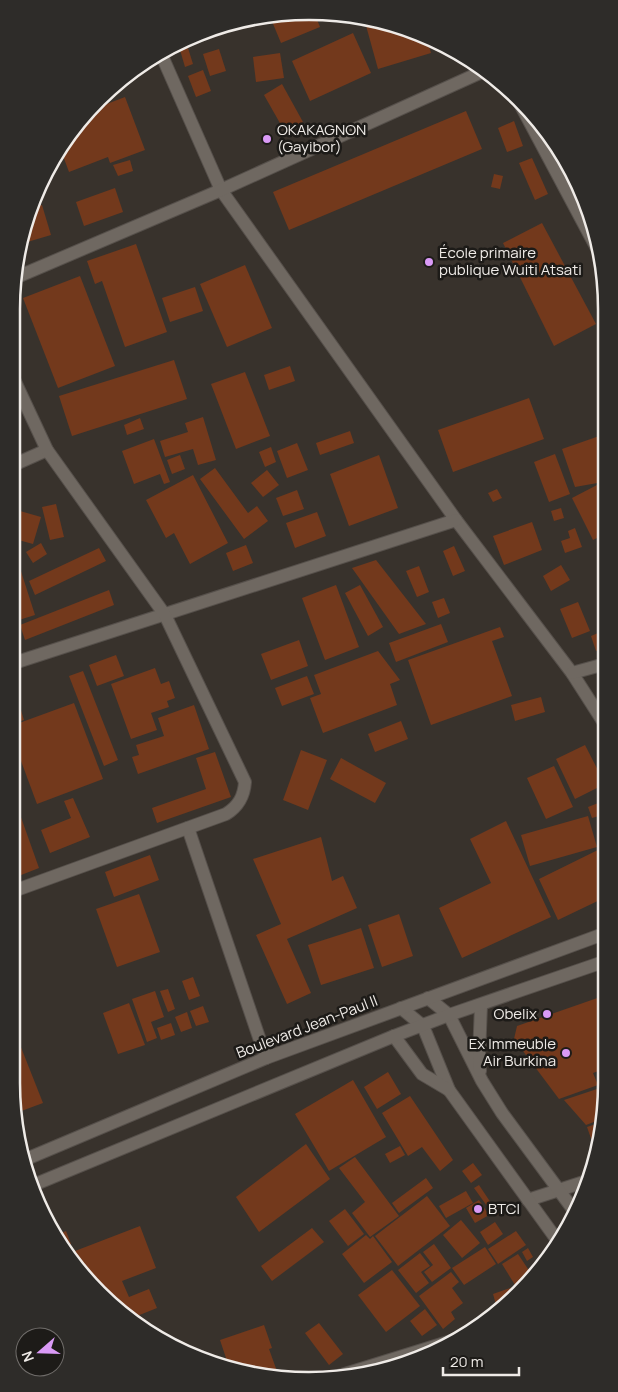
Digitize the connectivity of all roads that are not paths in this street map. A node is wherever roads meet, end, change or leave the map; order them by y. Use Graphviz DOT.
graph roads {
  1 [pos="164,60"];
  2 [pos="477,74"];
  3 [pos="530,123"];
  4 [pos="221,190"];
  5 [pos="588,232"];
  6 [pos="22,276"];
  7 [pos="20,392"];
  8 [pos="48,450"];
  9 [pos="20,462"];
  10 [pos="456,520"];
  11 [pos="165,615"];
  12 [pos="20,661"];
  13 [pos="598,666"];
  14 [pos="572,673"];
  15 [pos="598,714"];
  16 [pos="188,828"];
  17 [pos="20,889"];
  18 [pos="598,936"];
  19 [pos="598,964"];
  20 [pos="428,998"];
  21 [pos="481,1005"];
  22 [pos="401,1008"];
  23 [pos="449,1015"];
  24 [pos="423,1026"];
  25 [pos="394,1036"];
  26 [pos="266,1058"];
  27 [pos="482,1081"];
  28 [pos="449,1090"];
  29 [pos="30,1158"];
  30 [pos="581,1182"];
  31 [pos="38,1183"];
  32 [pos="559,1189"];
  33 [pos="528,1200"];
  34 [pos="571,1206"];
  35 [pos="554,1236"];
  36 [pos="411,1354"];
  37 [pos="383,1362"];
  1 -- 4 [label="street"];
  2 -- 4 [label="street"];
  3 -- 5 [label="street"];
  4 -- 6 [label="street"];
  4 -- 10 [label="street"];
  7 -- 8 [label="street"];
  8 -- 9 [label="street"];
  8 -- 11 [label="street"];
  10 -- 11 [label="street"];
  10 -- 14 [label="street"];
  11 -- 12 [label="street"];
  11 -- 16 [label="street"];
  13 -- 14 [label="street"];
  14 -- 15 [label="street"];
  16 -- 17 [label="street"];
  16 -- 26 [label="street"];
  18 -- 20 [label="street, Boulevard Jean-Paul II"];
  19 -- 21 [label="street"];
  20 -- 22 [label="street, Boulevard Jean-Paul II"];
  20 -- 23 [label="street"];
  21 -- 23 [label="street"];
  21 -- 27 [label="street"];
  22 -- 24 [label="street"];
  22 -- 26 [label="street, Boulevard Jean-Paul II"];
  23 -- 24 [label="street"];
  23 -- 27 [label="street"];
  24 -- 25 [label="street"];
  24 -- 28 [label="street"];
  25 -- 28 [label="street"];
  25 -- 31 [label="street"];
  26 -- 29 [label="street, Boulevard Jean-Paul II"];
  27 -- 32 [label="street"];
  28 -- 33 [label="street"];
  30 -- 32 [label="street"];
  32 -- 33 [label="street"];
  32 -- 34 [label="street"];
  33 -- 35 [label="street"];
  36 -- 37 [label="street"];
}
